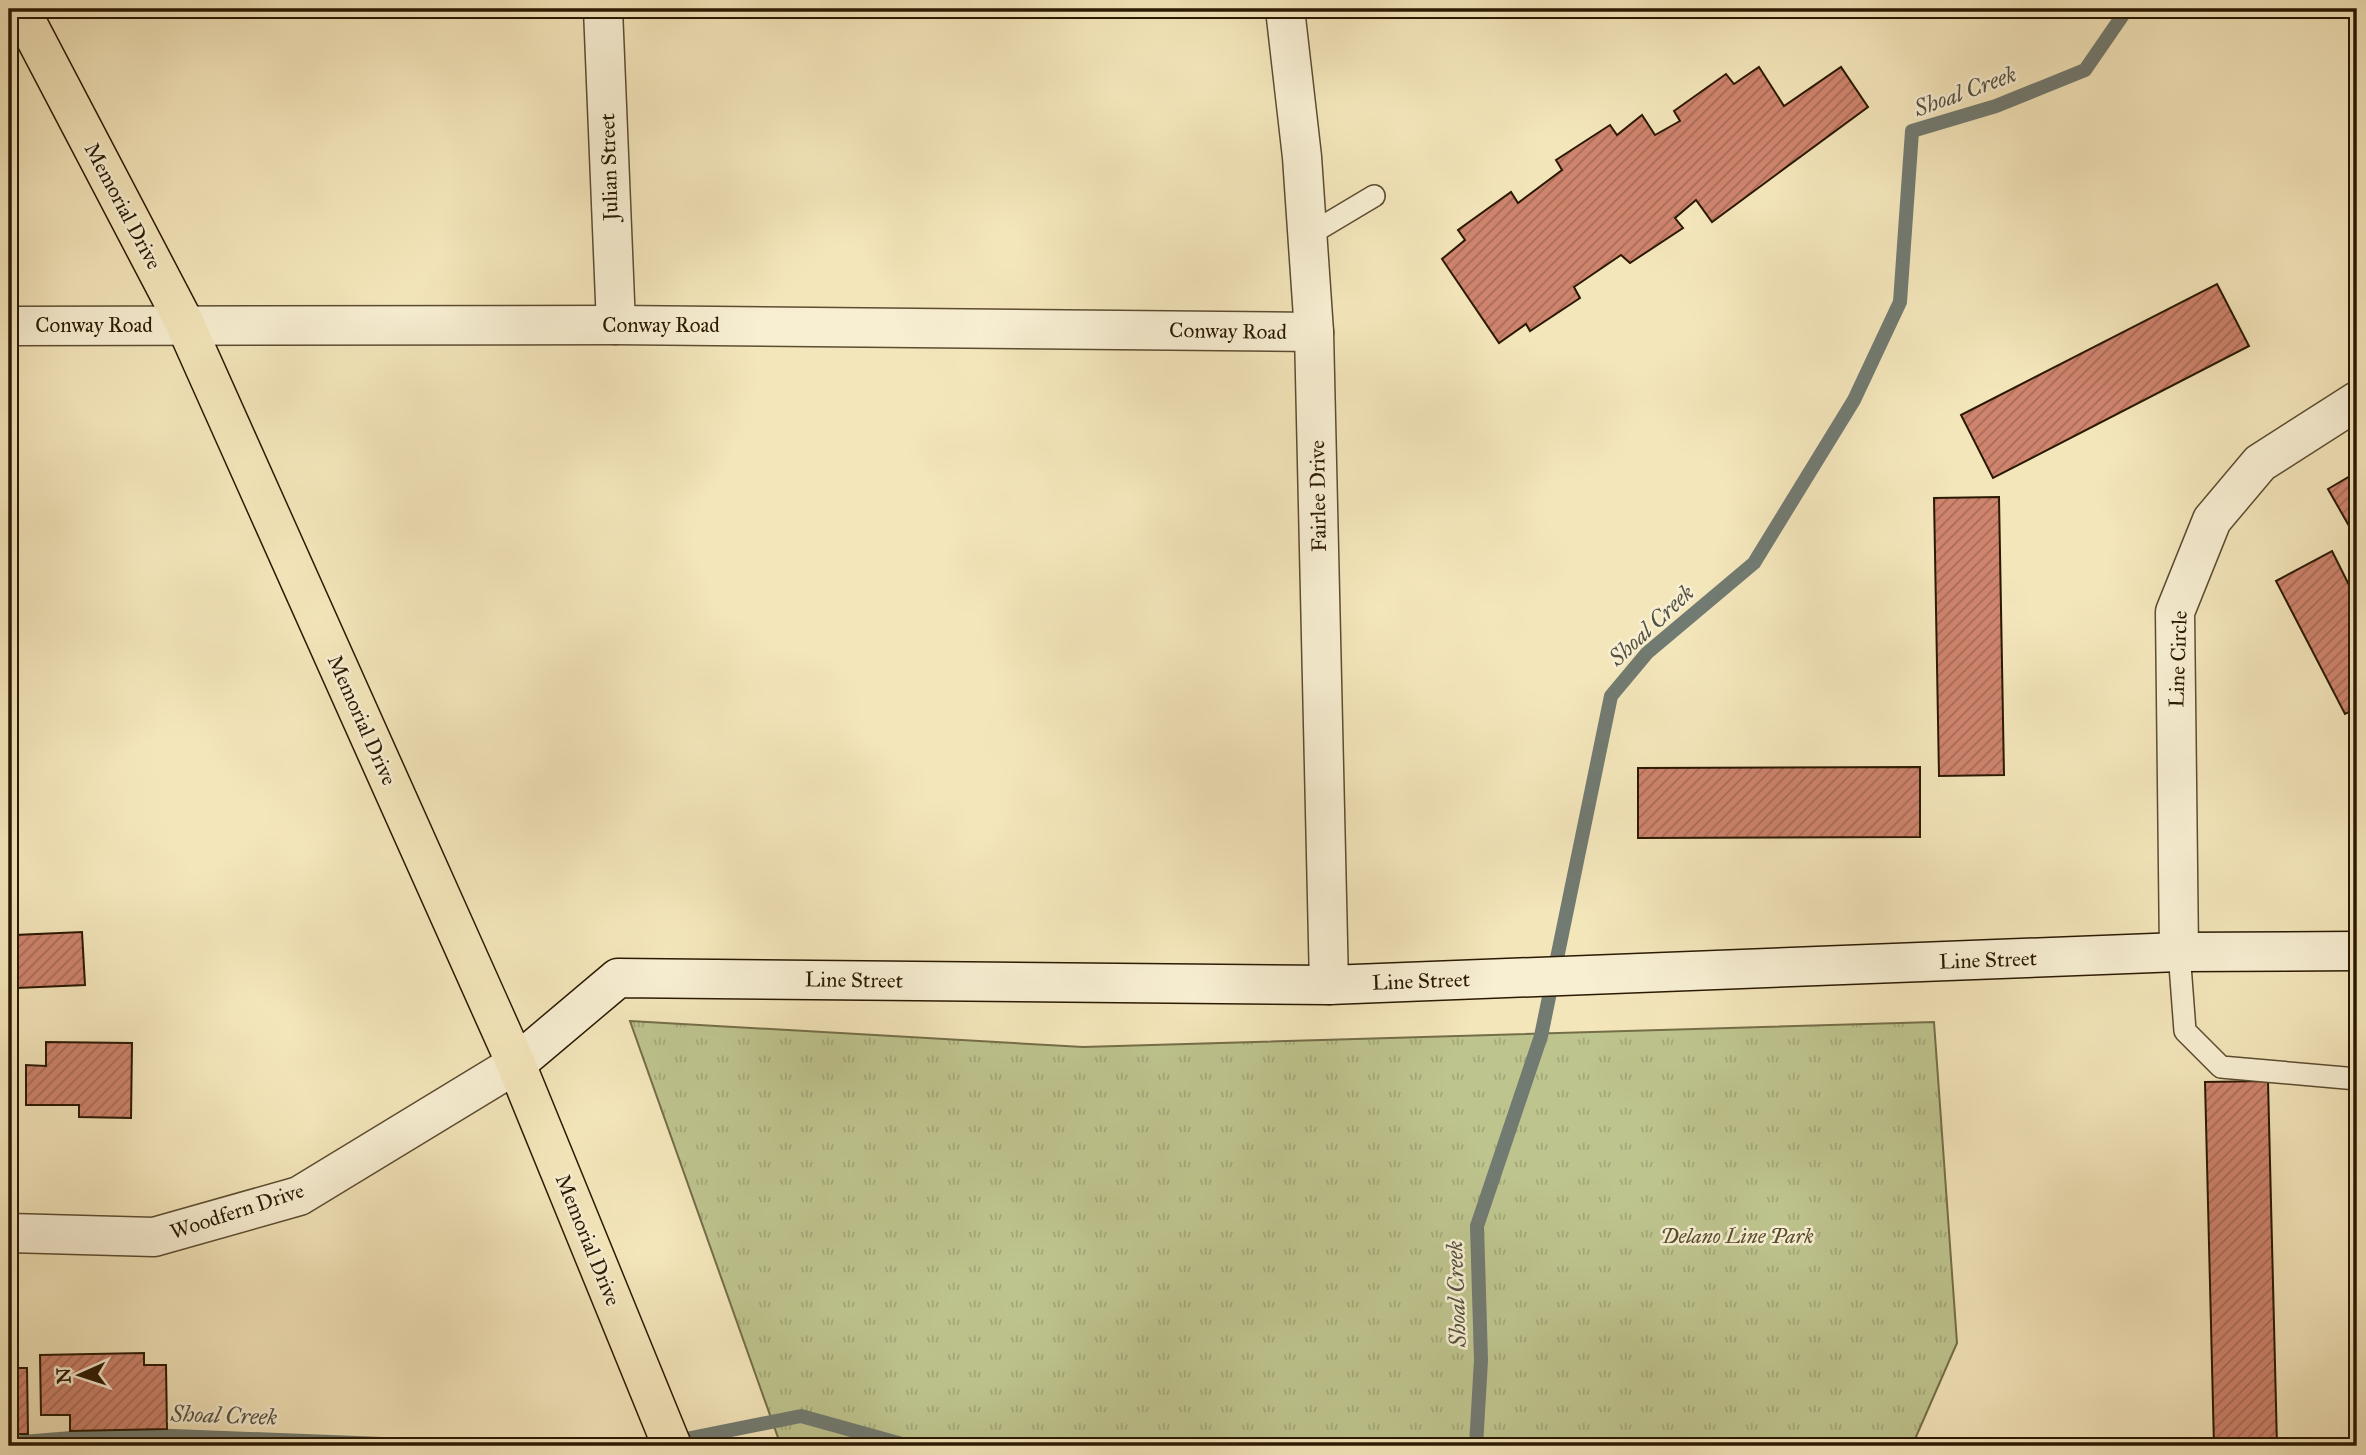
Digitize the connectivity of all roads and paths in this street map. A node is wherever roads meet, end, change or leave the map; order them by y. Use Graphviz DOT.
graph roads {
  1 [pos="20,9"];
  2 [pos="603,9"];
  3 [pos="1285,9"];
  4 [pos="1374,196"];
  5 [pos="1307,236"];
  6 [pos="185,324"];
  7 [pos="616,325"];
  8 [pos="9,326"];
  9 [pos="1314,332"];
  10 [pos="2357,401"];
  11 [pos="2357,951"];
  12 [pos="2179,952"];
  13 [pos="1329,985"];
  14 [pos="516,1064"];
  15 [pos="2357,1079"];
  16 [pos="9,1233"];
  17 [pos="672,1446"];
  1 -- 6 [label="main road, Memorial Drive"];
  2 -- 7 [label="street, Julian Street"];
  3 -- 5 [label="street, Fairlee Drive"];
  4 -- 5 [label="lane"];
  5 -- 9 [label="street, Fairlee Drive"];
  6 -- 7 [label="street, Conway Road"];
  6 -- 8 [label="street, Conway Road"];
  6 -- 14 [label="main road, Memorial Drive"];
  7 -- 9 [label="street, Conway Road"];
  9 -- 13 [label="street, Fairlee Drive"];
  10 -- 12 [label="street, Line Circle"];
  11 -- 12 [label="street, Line Street"];
  12 -- 13 [label="street, Line Street"];
  12 -- 15 [label="lane"];
  13 -- 14 [label="street, Line Street"];
  14 -- 16 [label="street, Woodfern Drive"];
  14 -- 17 [label="main road, Memorial Drive"];
}
